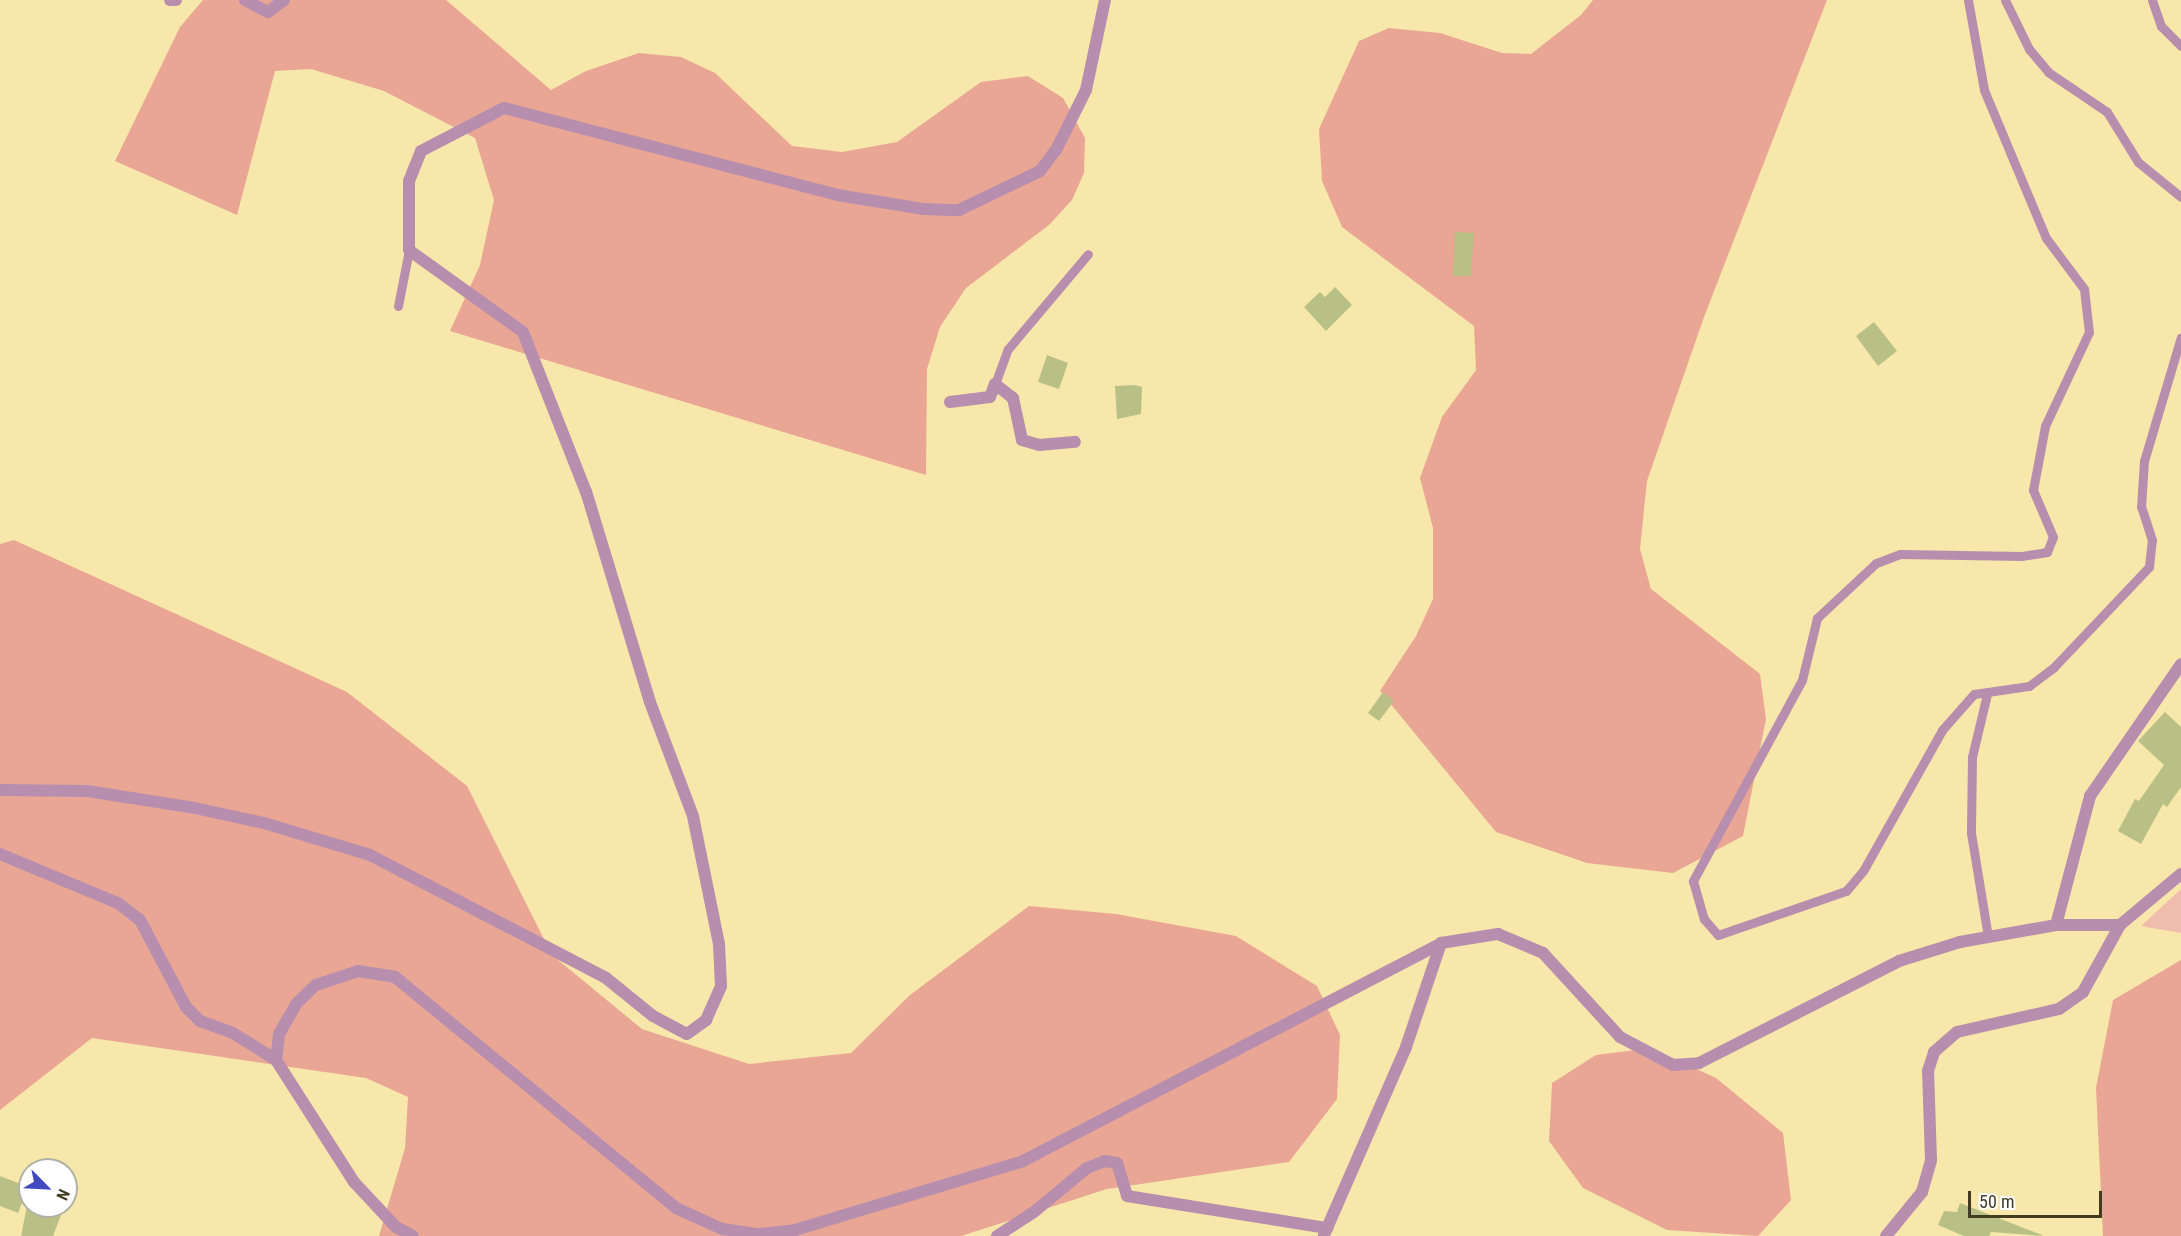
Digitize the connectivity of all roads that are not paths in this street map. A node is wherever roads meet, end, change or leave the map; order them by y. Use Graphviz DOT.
graph roads {
  1 [pos="170,0"];
  2 [pos="176,0"];
  3 [pos="245,0"];
  4 [pos="284,0"];
  5 [pos="1105,0"];
  6 [pos="1968,0"];
  7 [pos="2006,0"];
  8 [pos="2152,0"];
  9 [pos="2181,46"];
  10 [pos="2181,197"];
  11 [pos="409,250"];
  12 [pos="1088,254"];
  13 [pos="398,306"];
  14 [pos="2181,337"];
  15 [pos="995,384"];
  16 [pos="950,402"];
  17 [pos="1075,442"];
  18 [pos="2181,664"];
  19 [pos="1986,694"];
  20 [pos="0,790"];
  21 [pos="0,854"];
  22 [pos="2181,874"];
  23 [pos="2056,925"];
  24 [pos="2120,925"];
  25 [pos="1988,937"];
  26 [pos="1441,943"];
  27 [pos="276,1060"];
  28 [pos="1325,1232"];
  29 [pos="413,1236"];
  30 [pos="997,1236"];
  31 [pos="1886,1236"];
  1 -- 2 [label="street"];
  3 -- 4 [label="street"];
  5 -- 11 [label="street"];
  6 -- 19 [label="lane"];
  7 -- 10 [label="lane"];
  8 -- 9 [label="lane"];
  11 -- 13 [label="lane"];
  11 -- 20 [label="street"];
  12 -- 15 [label="lane"];
  14 -- 19 [label="lane"];
  15 -- 16 [label="street"];
  15 -- 17 [label="street"];
  18 -- 23 [label="street"];
  19 -- 25 [label="lane"];
  21 -- 27 [label="street"];
  22 -- 24 [label="street"];
  23 -- 24 [label="street"];
  23 -- 25 [label="street"];
  24 -- 31 [label="street"];
  25 -- 26 [label="street"];
  26 -- 27 [label="street"];
  26 -- 28 [label="street"];
  27 -- 29 [label="street"];
  28 -- 30 [label="street"];
}
